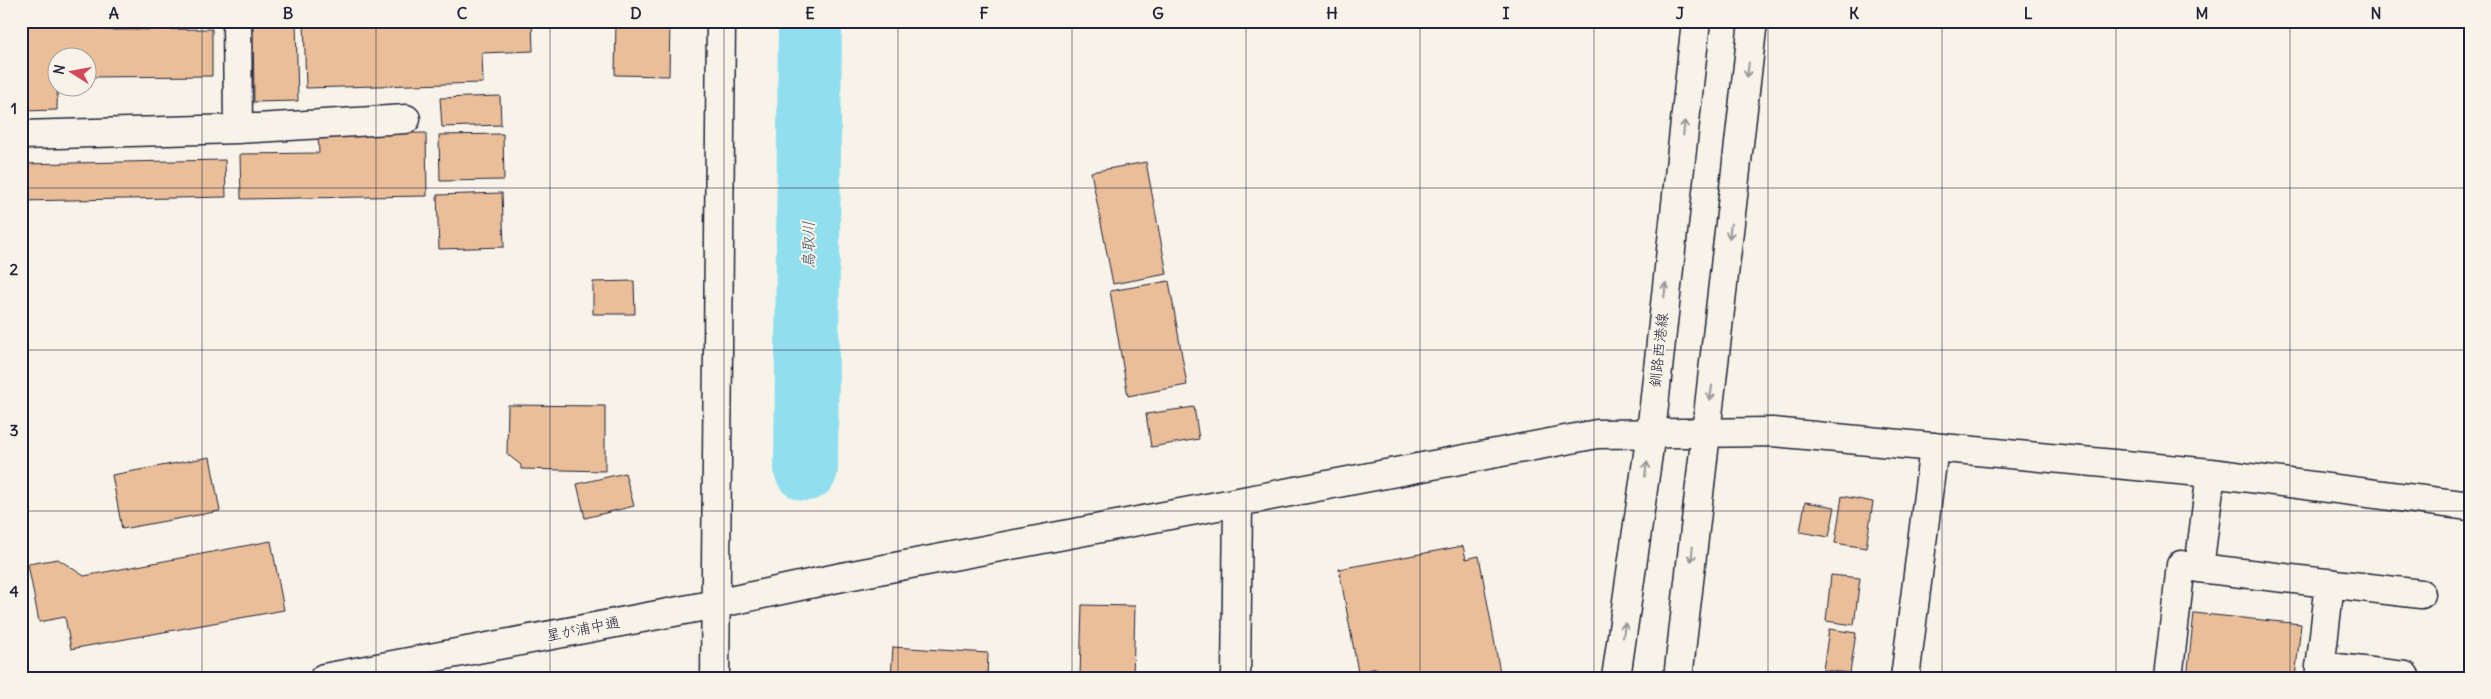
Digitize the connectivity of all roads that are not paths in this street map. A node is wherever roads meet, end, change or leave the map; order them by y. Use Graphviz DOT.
graph roads {
  1 [pos="237,21"];
  2 [pos="720,21"];
  3 [pos="1696,21"];
  4 [pos="1753,21"];
  5 [pos="406,118"];
  6 [pos="238,129"];
  7 [pos="21,135"];
  8 [pos="1651,432"];
  9 [pos="1705,432"];
  10 [pos="1934,447"];
  11 [pos="2211,473"];
  12 [pos="1238,502"];
  13 [pos="2470,506"];
  14 [pos="2199,568"];
  15 [pos="2330,583"];
  16 [pos="2421,594"];
  17 [pos="716,604"];
  18 [pos="2319,672"];
  19 [pos="2405,676"];
  20 [pos="324,678"];
  21 [pos="715,678"];
  22 [pos="1236,678"];
  23 [pos="1616,678"];
  24 [pos="1678,678"];
  25 [pos="1905,678"];
  26 [pos="2168,678"];
  1 -- 6 [label="street"];
  2 -- 17 [label="street"];
  8 -- 3 [label="street, 釧路西港線, one-way"];
  4 -- 9 [label="street, one-way"];
  5 -- 6 [label="street"];
  6 -- 7 [label="street"];
  8 -- 9 [label="street, 星が浦中通"];
  8 -- 12 [label="street, 星が浦中通"];
  23 -- 8 [label="street, 釧路西港線, one-way"];
  9 -- 10 [label="street, 星が浦中通"];
  9 -- 24 [label="street, one-way"];
  10 -- 11 [label="street, 星が浦中通"];
  10 -- 25 [label="street"];
  11 -- 13 [label="street, 星が浦中通"];
  11 -- 14 [label="street"];
  12 -- 17 [label="street, 星が浦中通"];
  12 -- 22 [label="street"];
  14 -- 15 [label="street"];
  14 -- 26 [label="street"];
  15 -- 16 [label="street"];
  15 -- 18 [label="street"];
  17 -- 20 [label="street, 星が浦中通"];
  17 -- 21 [label="street"];
  18 -- 19 [label="street"];
}
